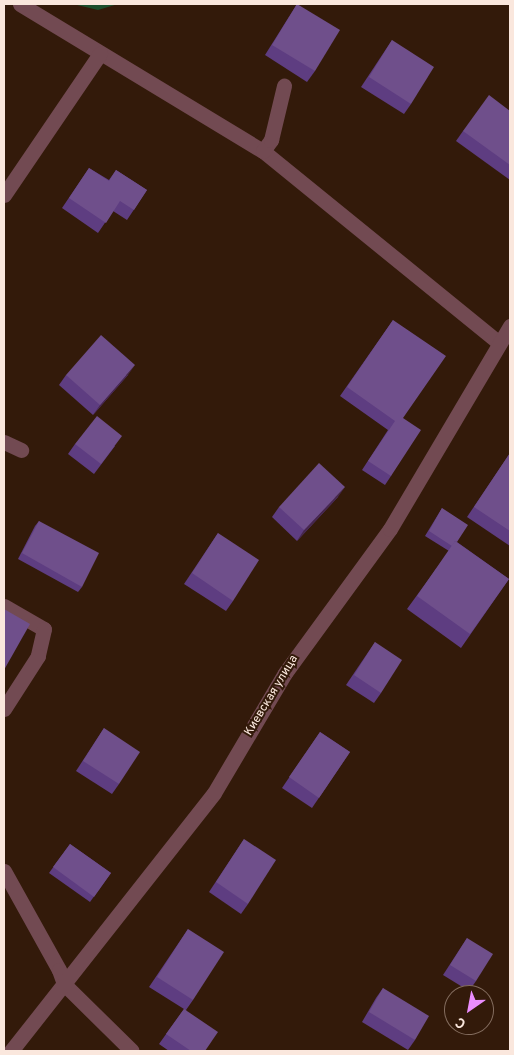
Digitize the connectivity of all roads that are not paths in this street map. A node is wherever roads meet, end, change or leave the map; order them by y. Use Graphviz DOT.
graph roads {
  1 [pos="20,4"];
  2 [pos="100,54"];
  3 [pos="284,86"];
  4 [pos="263,151"];
  5 [pos="4,195"];
  6 [pos="510,326"];
  7 [pos="499,343"];
  8 [pos="4,442"];
  9 [pos="21,450"];
  10 [pos="4,606"];
  11 [pos="4,709"];
  12 [pos="4,871"];
  13 [pos="64,984"];
  14 [pos="11,1051"];
  15 [pos="132,1051"];
  1 -- 2 [label="street"];
  2 -- 4 [label="street"];
  2 -- 5 [label="street"];
  3 -- 4 [label="street"];
  4 -- 7 [label="street"];
  6 -- 7 [label="street, Киевская улица"];
  7 -- 13 [label="street, Киевская улица"];
  8 -- 9 [label="street"];
  10 -- 11 [label="street"];
  12 -- 13 [label="street"];
  13 -- 14 [label="street, Киевская улица"];
  13 -- 15 [label="street"];
}
